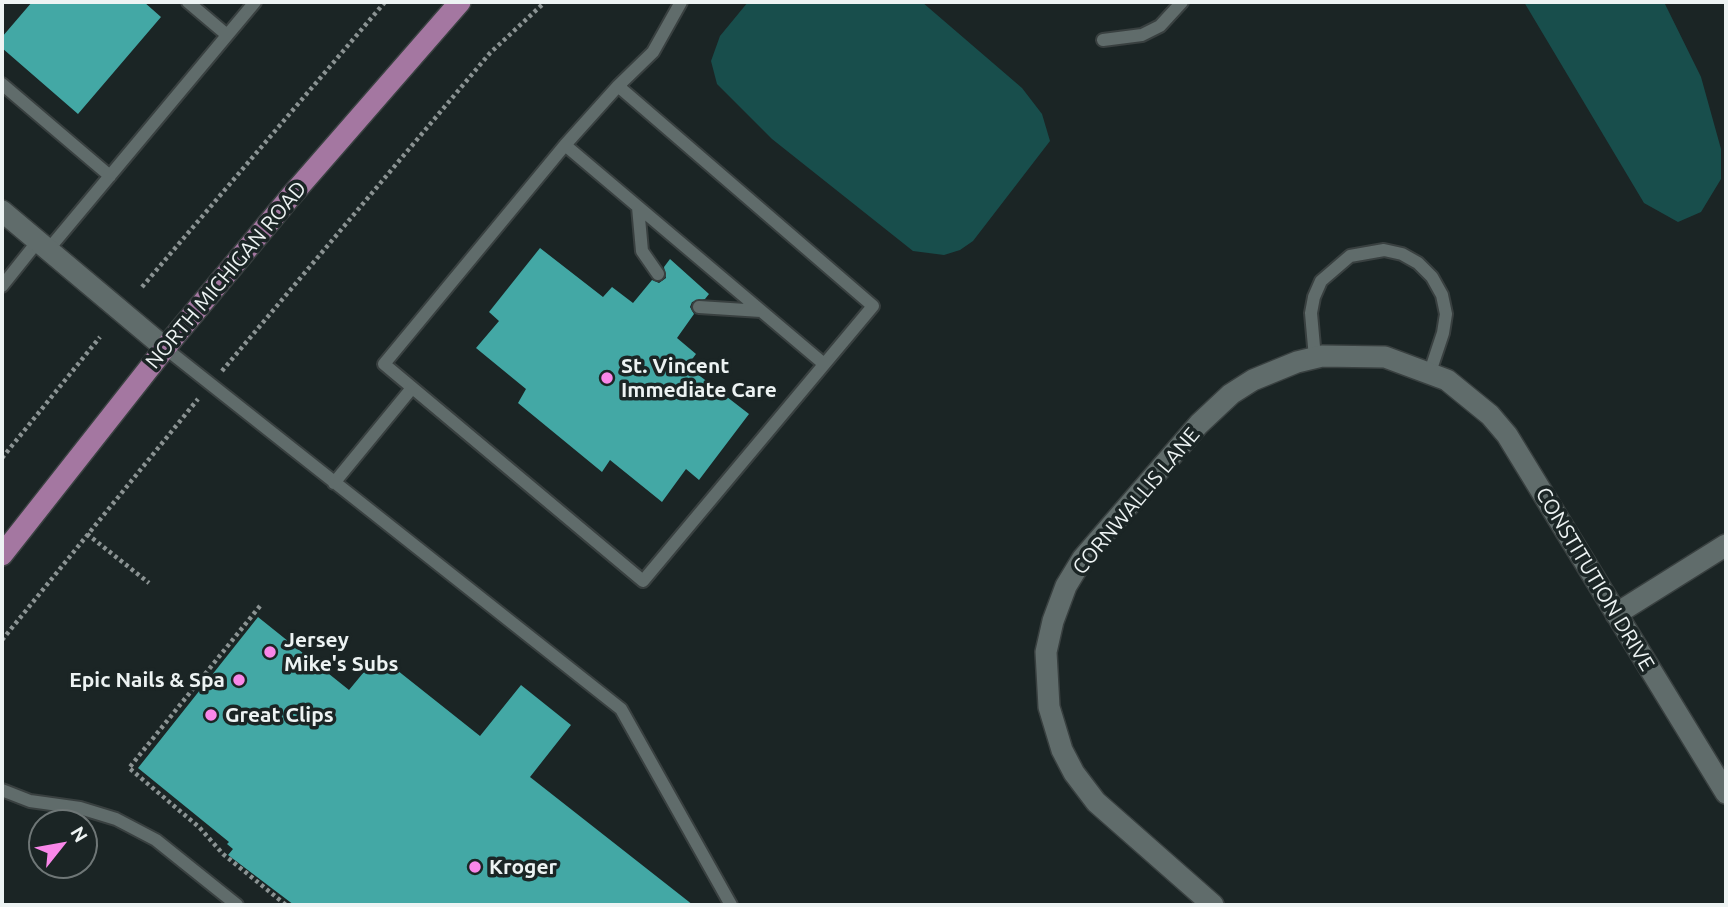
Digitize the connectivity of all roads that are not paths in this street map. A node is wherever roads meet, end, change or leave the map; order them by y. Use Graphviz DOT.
graph roads {
  1 [pos="188,2"];
  2 [pos="255,2"];
  3 [pos="460,2"];
  4 [pos="681,2"];
  5 [pos="1182,2"];
  6 [pos="227,35"];
  7 [pos="1103,40"];
  8 [pos="2,84"];
  9 [pos="618,86"];
  10 [pos="565,145"];
  11 [pos="110,176"];
  12 [pos="638,207"];
  13 [pos="2,211"];
  14 [pos="43,245"];
  15 [pos="658,274"];
  16 [pos="2,286"];
  17 [pos="699,307"];
  18 [pos="761,311"];
  19 [pos="165,348"];
  20 [pos="1315,358"];
  21 [pos="824,364"];
  22 [pos="1438,376"];
  23 [pos="412,388"];
  24 [pos="334,483"];
  25 [pos="1726,545"];
  26 [pos="2,555"];
  27 [pos="1616,614"];
  28 [pos="2,790"];
  29 [pos="1726,793"];
  30 [pos="237,905"];
  31 [pos="731,905"];
  32 [pos="1213,905"];
  1 -- 6 [label="lane"];
  2 -- 6 [label="lane"];
  3 -- 19 [label="main road, NORTH MICHIGAN ROAD"];
  4 -- 9 [label="lane"];
  5 -- 7 [label="lane"];
  6 -- 11 [label="lane"];
  8 -- 11 [label="lane"];
  9 -- 10 [label="lane"];
  9 -- 21 [label="lane"];
  10 -- 12 [label="lane"];
  10 -- 23 [label="lane"];
  11 -- 14 [label="lane"];
  12 -- 15 [label="lane"];
  12 -- 18 [label="lane"];
  13 -- 14 [label="street"];
  14 -- 16 [label="lane"];
  14 -- 19 [label="street"];
  17 -- 18 [label="lane"];
  18 -- 21 [label="lane"];
  19 -- 24 [label="lane"];
  19 -- 26 [label="main road, NORTH MICHIGAN ROAD"];
  20 -- 22 [label="street, CORNWALLIS LANE"];
  20 -- 22 [label="lane"];
  20 -- 32 [label="street, CORNWALLIS LANE"];
  21 -- 23 [label="lane"];
  22 -- 27 [label="street, CONSTITUTION DRIVE"];
  23 -- 24 [label="lane"];
  24 -- 31 [label="lane"];
  25 -- 27 [label="street"];
  27 -- 29 [label="street, CONSTITUTION DRIVE"];
  28 -- 30 [label="lane"];
}
